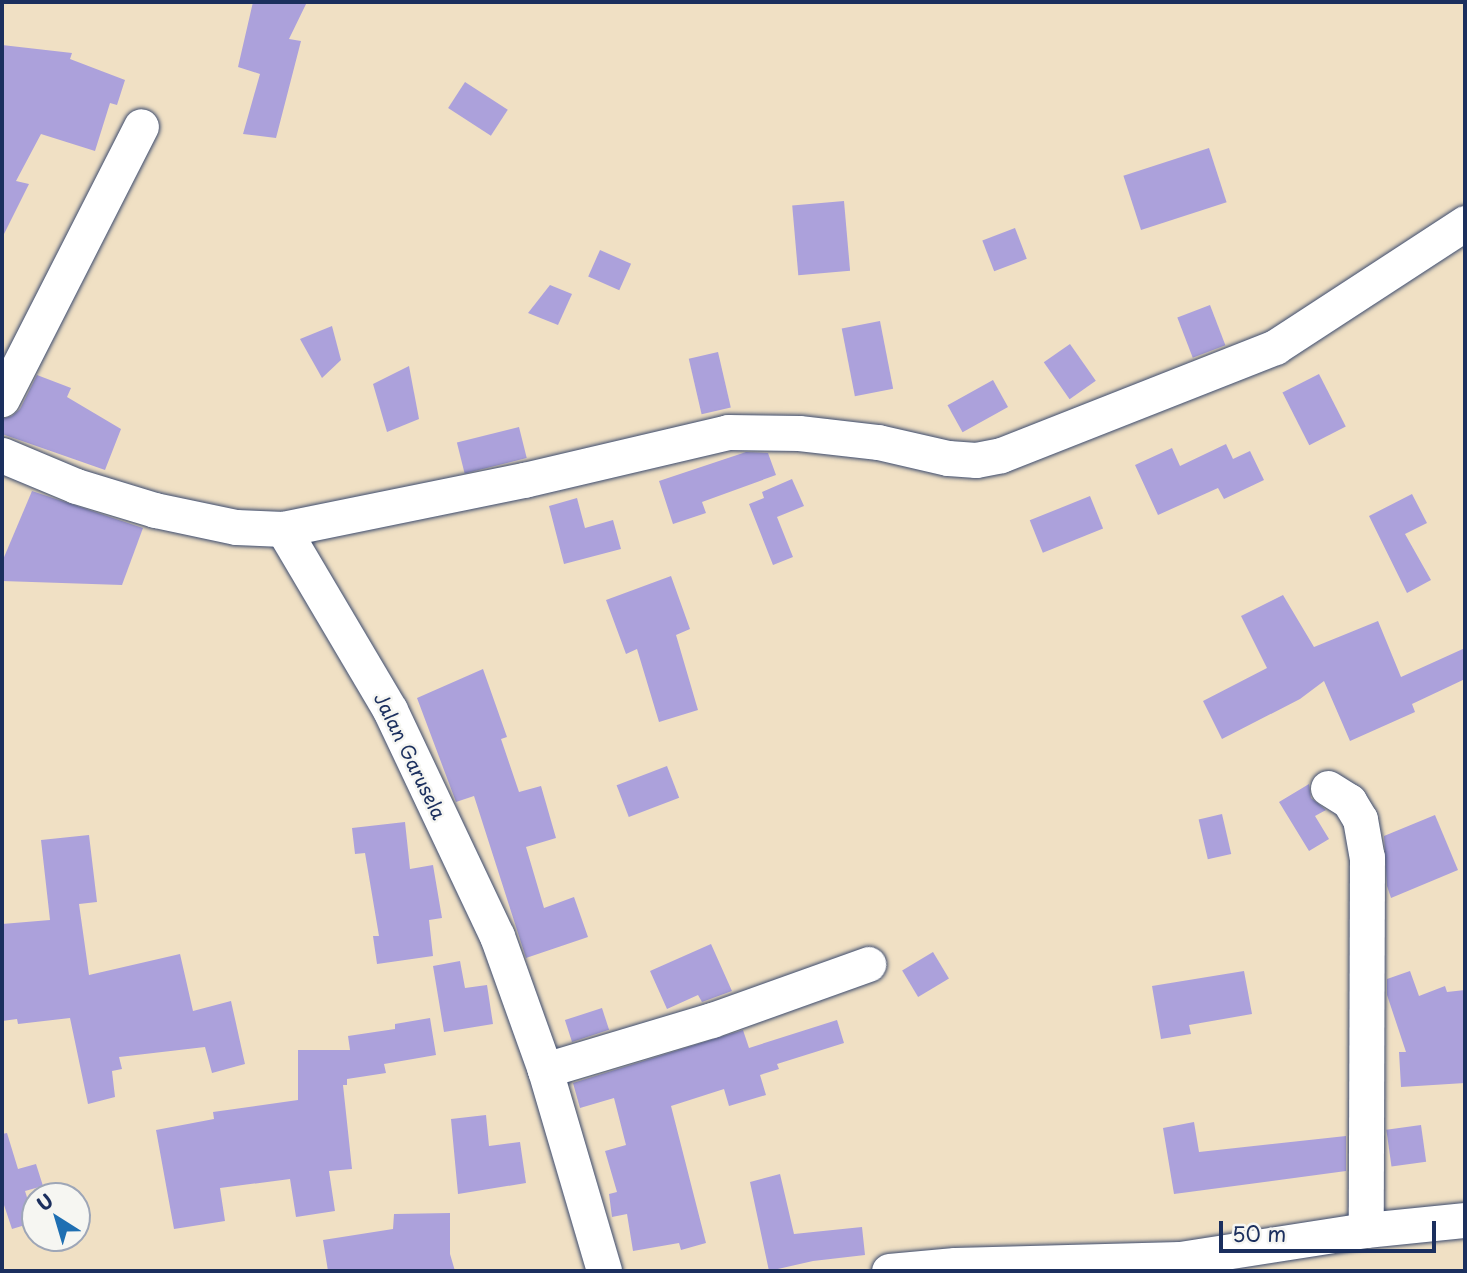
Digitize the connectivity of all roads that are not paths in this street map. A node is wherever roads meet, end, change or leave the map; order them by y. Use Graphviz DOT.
graph roads {
  1 [pos="141,125"];
  2 [pos="1465,223"];
  3 [pos="2,398"];
  4 [pos="2,456"];
  5 [pos="283,529"];
  6 [pos="1328,788"];
  7 [pos="867,964"];
  8 [pos="545,1070"];
  9 [pos="1465,1220"];
  10 [pos="1366,1230"];
  11 [pos="604,1271"];
  12 [pos="889,1271"];
  1 -- 3 [label="street"];
  2 -- 5 [label="street"];
  4 -- 5 [label="street"];
  5 -- 8 [label="street, Jalan Garusela"];
  6 -- 10 [label="street"];
  7 -- 8 [label="street"];
  8 -- 11 [label="street, Jalan Garusela"];
  9 -- 10 [label="street"];
  10 -- 12 [label="street"];
}
